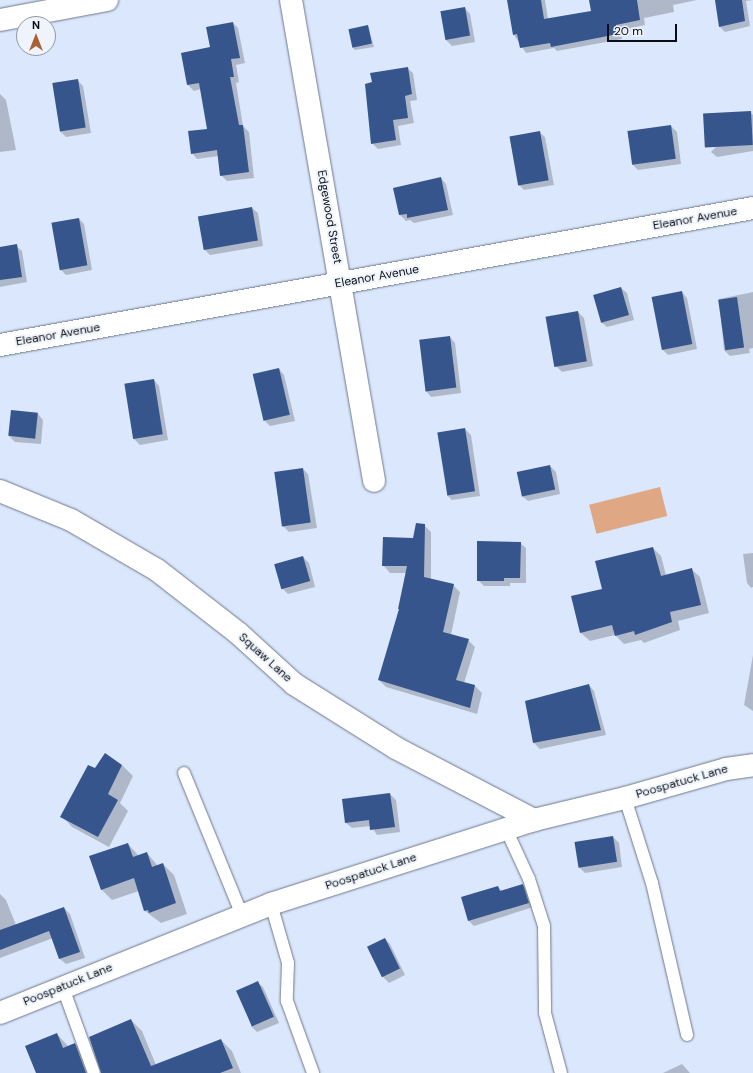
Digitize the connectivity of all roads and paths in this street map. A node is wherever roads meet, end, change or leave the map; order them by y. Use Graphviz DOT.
graph roads {
  1 [pos="106,0"];
  2 [pos="291,0"];
  3 [pos="0,20"];
  4 [pos="753,208"];
  5 [pos="340,284"];
  6 [pos="0,345"];
  7 [pos="374,481"];
  8 [pos="0,491"];
  9 [pos="753,765"];
  10 [pos="184,773"];
  11 [pos="625,798"];
  12 [pos="534,820"];
  13 [pos="506,828"];
  14 [pos="271,904"];
  15 [pos="242,915"];
  16 [pos="63,988"];
  17 [pos="0,1012"];
  18 [pos="687,1035"];
  19 [pos="94,1073"];
  20 [pos="313,1073"];
  21 [pos="561,1073"];
  1 -- 3 [label="street"];
  2 -- 5 [label="street, Edgewood Street"];
  4 -- 5 [label="street, Eleanor Avenue"];
  5 -- 6 [label="street, Eleanor Avenue"];
  5 -- 7 [label="street, Edgewood Street"];
  8 -- 12 [label="street, Squaw Lane"];
  9 -- 11 [label="street, Poospatuck Lane"];
  10 -- 15 [label="lane"];
  11 -- 12 [label="street, Poospatuck Lane"];
  11 -- 18 [label="lane"];
  12 -- 13 [label="street, Poospatuck Lane"];
  13 -- 14 [label="street, Poospatuck Lane"];
  13 -- 21 [label="lane"];
  14 -- 15 [label="street, Poospatuck Lane"];
  14 -- 20 [label="lane"];
  15 -- 16 [label="street, Poospatuck Lane"];
  16 -- 17 [label="street, Poospatuck Lane"];
  16 -- 19 [label="lane"];
}
